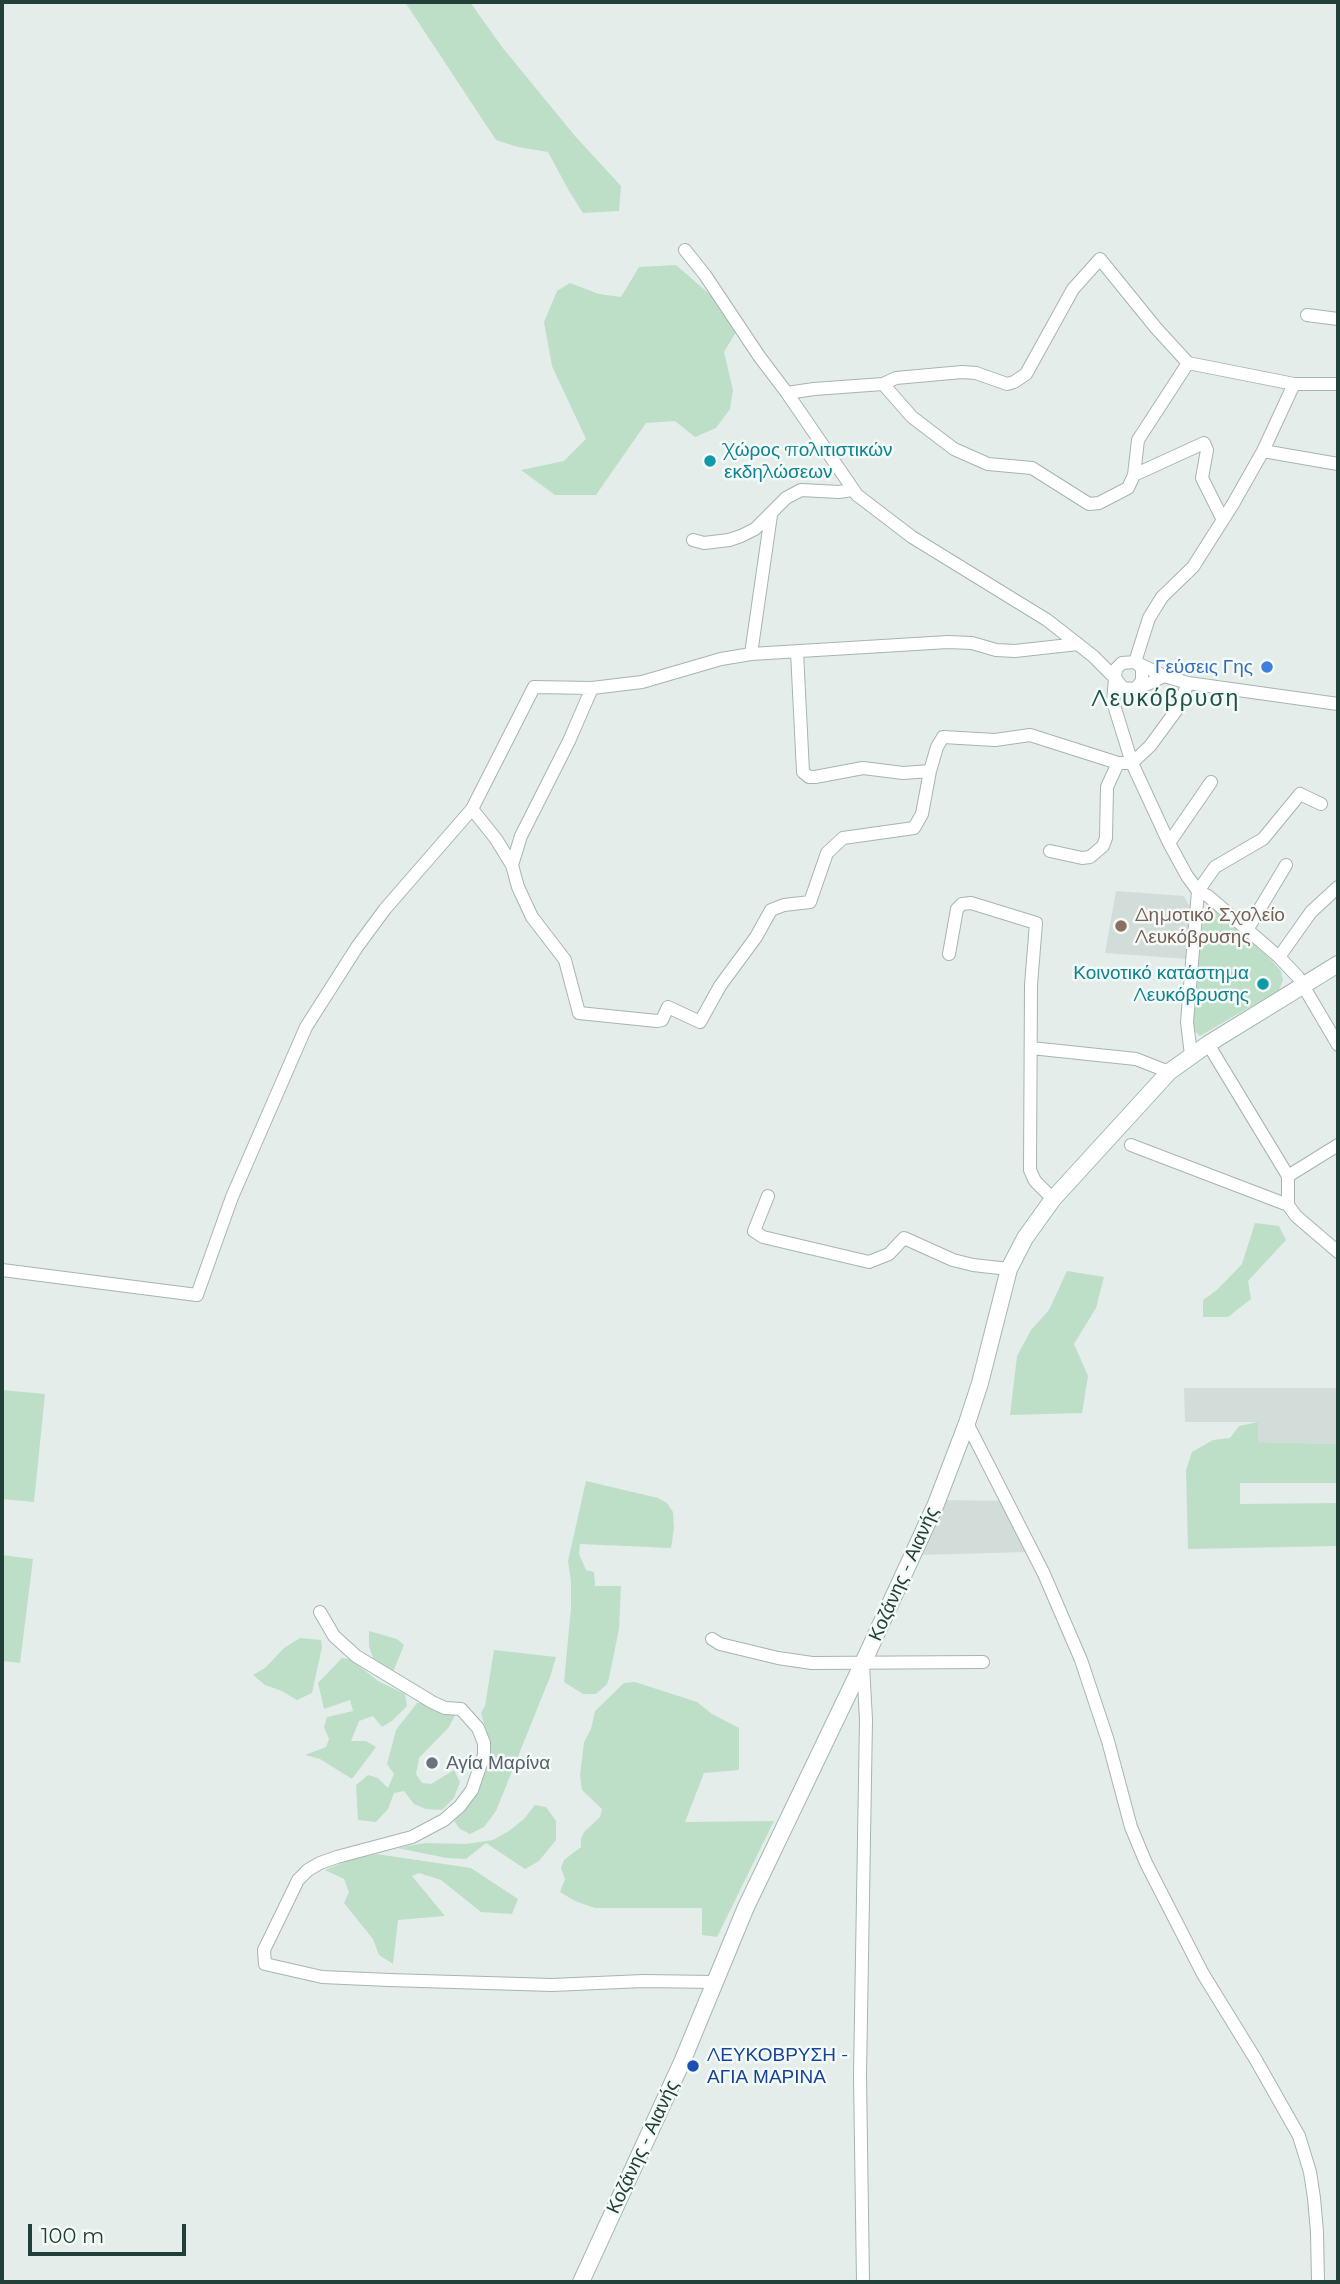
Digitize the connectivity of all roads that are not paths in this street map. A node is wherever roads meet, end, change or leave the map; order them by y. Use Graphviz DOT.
graph roads {
  1 [pos="685,250"];
  2 [pos="1307,315"];
  3 [pos="1338,319"];
  4 [pos="1188,363"];
  5 [pos="883,384"];
  6 [pos="1294,384"];
  7 [pos="1338,384"];
  8 [pos="787,393"];
  9 [pos="1263,451"];
  10 [pos="1338,464"];
  11 [pos="1134,475"];
  12 [pos="852,490"];
  13 [pos="771,515"];
  14 [pos="1223,520"];
  15 [pos="693,540"];
  16 [pos="1078,644"];
  17 [pos="797,652"];
  18 [pos="751,654"];
  19 [pos="1093,656"];
  20 [pos="1131,662"];
  21 [pos="1164,676"];
  22 [pos="1115,678"];
  23 [pos="1188,683"];
  24 [pos="592,688"];
  25 [pos="1134,688"];
  26 [pos="1114,693"];
  27 [pos="1338,704"];
  28 [pos="1125,763"];
  29 [pos="930,771"];
  30 [pos="1211,782"];
  31 [pos="1321,804"];
  32 [pos="472,809"];
  33 [pos="1168,843"];
  34 [pos="1050,851"];
  35 [pos="512,865"];
  36 [pos="1286,866"];
  37 [pos="1338,887"];
  38 [pos="1198,891"];
  39 [pos="1247,930"];
  40 [pos="949,954"];
  41 [pos="1279,957"];
  42 [pos="1338,964"];
  43 [pos="1303,986"];
  44 [pos="1208,1044"];
  45 [pos="1338,1045"];
  46 [pos="1031,1048"];
  47 [pos="1191,1055"];
  48 [pos="1169,1072"];
  49 [pos="1131,1144"];
  50 [pos="1338,1145"];
  51 [pos="1288,1177"];
  52 [pos="768,1196"];
  53 [pos="1053,1199"];
  54 [pos="1288,1205"];
  55 [pos="1338,1252"];
  56 [pos="1009,1269"];
  57 [pos="2,1270"];
  58 [pos="967,1423"];
  59 [pos="320,1612"];
  60 [pos="712,1639"];
  61 [pos="983,1662"];
  62 [pos="863,1663"];
  63 [pos="715,1982"];
  64 [pos="581,2282"];
  65 [pos="863,2282"];
  66 [pos="1318,2282"];
  1 -- 8 [label="street"];
  2 -- 3 [label="street"];
  4 -- 5 [label="street"];
  4 -- 6 [label="street"];
  4 -- 11 [label="street"];
  5 -- 8 [label="street"];
  5 -- 11 [label="street"];
  6 -- 7 [label="street"];
  6 -- 9 [label="street"];
  8 -- 12 [label="street"];
  9 -- 10 [label="street"];
  9 -- 14 [label="street"];
  11 -- 14 [label="street"];
  12 -- 13 [label="street"];
  12 -- 16 [label="street"];
  13 -- 15 [label="street"];
  13 -- 18 [label="street"];
  14 -- 20 [label="street"];
  16 -- 17 [label="street"];
  16 -- 19 [label="street"];
  17 -- 18 [label="street"];
  17 -- 29 [label="street"];
  18 -- 24 [label="street"];
  19 -- 20 [label="street"];
  19 -- 22 [label="street"];
  20 -- 21 [label="street"];
  20 -- 22 [label="street"];
  20 -- 25 [label="street"];
  21 -- 23 [label="street"];
  21 -- 25 [label="street"];
  22 -- 25 [label="street"];
  22 -- 26 [label="street"];
  23 -- 27 [label="street"];
  23 -- 28 [label="street"];
  24 -- 32 [label="street"];
  24 -- 35 [label="street"];
  25 -- 26 [label="street"];
  26 -- 28 [label="street"];
  28 -- 29 [label="street"];
  28 -- 33 [label="street"];
  28 -- 34 [label="street"];
  29 -- 35 [label="street"];
  30 -- 33 [label="street"];
  31 -- 38 [label="street"];
  32 -- 35 [label="street"];
  32 -- 57 [label="street"];
  33 -- 38 [label="street"];
  36 -- 39 [label="street"];
  37 -- 41 [label="street"];
  38 -- 39 [label="street"];
  38 -- 47 [label="street"];
  39 -- 41 [label="street"];
  40 -- 46 [label="street"];
  41 -- 43 [label="street"];
  42 -- 43 [label="main road, Κοζάνης - Αιανής"];
  43 -- 44 [label="main road, Κοζάνης - Αιανής"];
  43 -- 45 [label="street"];
  44 -- 47 [label="main road, Κοζάνης - Αιανής"];
  44 -- 51 [label="street"];
  46 -- 48 [label="street"];
  46 -- 53 [label="street"];
  47 -- 48 [label="main road, Κοζάνης - Αιανής"];
  48 -- 53 [label="main road, Κοζάνης - Αιανής"];
  49 -- 54 [label="street"];
  50 -- 51 [label="street"];
  51 -- 54 [label="street"];
  52 -- 56 [label="street"];
  53 -- 56 [label="main road, Κοζάνης - Αιανής"];
  54 -- 55 [label="street"];
  56 -- 58 [label="main road, Κοζάνης - Αιανής"];
  58 -- 62 [label="main road, Κοζάνης - Αιανής"];
  58 -- 66 [label="street"];
  59 -- 63 [label="street"];
  60 -- 62 [label="street"];
  61 -- 62 [label="street"];
  62 -- 63 [label="main road, Κοζάνης - Αιανής"];
  62 -- 65 [label="street"];
  63 -- 64 [label="main road, Κοζάνης - Αιανής"];
}
